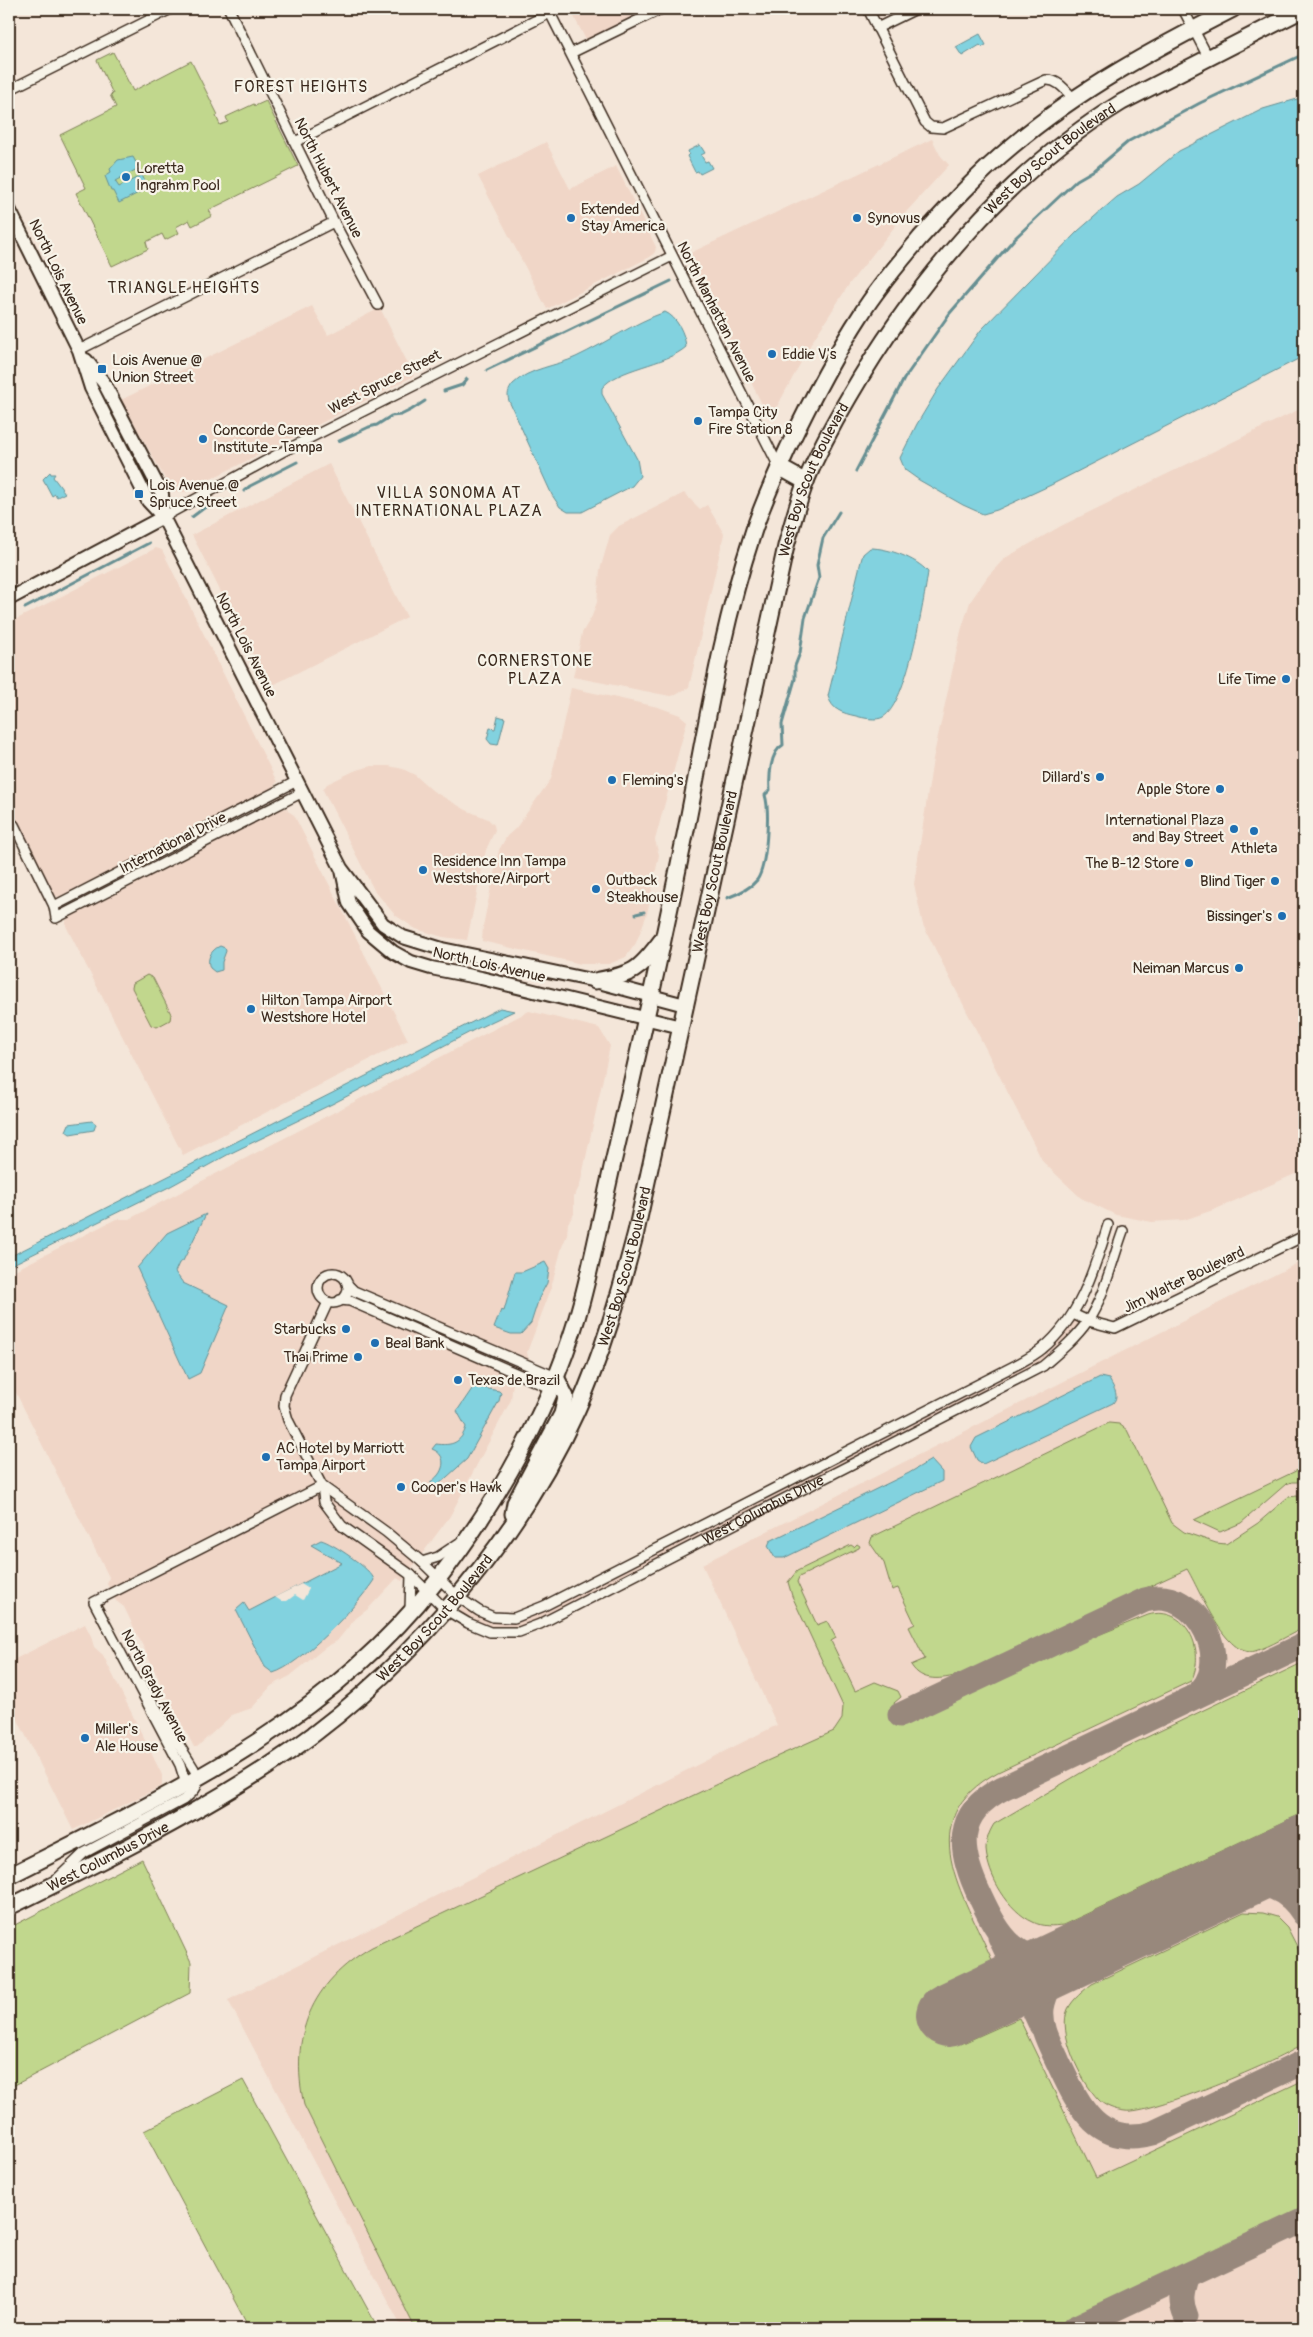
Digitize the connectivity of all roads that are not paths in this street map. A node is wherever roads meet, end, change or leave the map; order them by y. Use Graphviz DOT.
graph roads {
  1 [pos="171,9"];
  2 [pos="229,9"];
  3 [pos="661,9"];
  4 [pos="868,9"];
  5 [pos="916,9"];
  6 [pos="1183,9"];
  7 [pos="1233,9"];
  8 [pos="1304,9"];
  9 [pos="549,11"];
  10 [pos="877,28"];
  11 [pos="1194,29"];
  12 [pos="571,53"];
  13 [pos="1208,57"];
  14 [pos="9,90"];
  15 [pos="1074,99"];
  16 [pos="294,142"];
  17 [pos="9,209"];
  18 [pos="334,222"];
  19 [pos="672,256"];
  20 [pos="378,305"];
  21 [pos="79,350"];
  22 [pos="779,467"];
  23 [pos="806,482"];
  24 [pos="163,517"];
  25 [pos="9,599"];
  26 [pos="300,787"];
  27 [pos="229,816"];
  28 [pos="9,821"];
  29 [pos="235,827"];
  30 [pos="341,868"];
  31 [pos="118,873"];
  32 [pos="123,884"];
  33 [pos="54,906"];
  34 [pos="664,938"];
  35 [pos="595,982"];
  36 [pos="652,995"];
  37 [pos="685,1005"];
  38 [pos="647,1018"];
  39 [pos="680,1027"];
  40 [pos="1108,1225"];
  41 [pos="1123,1231"];
  42 [pos="1304,1236"];
  43 [pos="347,1284"];
  44 [pos="340,1300"];
  45 [pos="328,1302"];
  46 [pos="1073,1314"];
  47 [pos="1088,1321"];
  48 [pos="440,1328"];
  49 [pos="444,1342"];
  50 [pos="553,1383"];
  51 [pos="322,1486"];
  52 [pos="510,1525"];
  53 [pos="466,1539"];
  54 [pos="422,1562"];
  55 [pos="411,1575"];
  56 [pos="439,1578"];
  57 [pos="428,1592"];
  58 [pos="458,1597"];
  59 [pos="446,1610"];
  60 [pos="410,1612"];
  61 [pos="128,1665"];
  62 [pos="192,1781"];
  63 [pos="206,1804"];
  64 [pos="9,1876"];
  65 [pos="47,1888"];
  66 [pos="9,1907"];
  1 -- 14 [label="street"];
  2 -- 16 [label="street, North Hubert Avenue"];
  3 -- 12 [label="street"];
  4 -- 10 [label="street"];
  5 -- 10 [label="street"];
  6 -- 11 [label="street"];
  7 -- 11 [label="main road, West Boy Scout Boulevard"];
  8 -- 13 [label="main road, West Boy Scout Boulevard"];
  9 -- 12 [label="street, North Manhattan Avenue"];
  9 -- 16 [label="street"];
  10 -- 15 [label="street"];
  11 -- 13 [label="street"];
  11 -- 15 [label="main road, West Boy Scout Boulevard"];
  12 -- 19 [label="street, North Manhattan Avenue"];
  13 -- 23 [label="main road, West Boy Scout Boulevard"];
  15 -- 22 [label="main road, West Boy Scout Boulevard"];
  16 -- 18 [label="street, North Hubert Avenue"];
  17 -- 21 [label="street, North Lois Avenue"];
  18 -- 20 [label="street, North Hubert Avenue"];
  18 -- 21 [label="street"];
  19 -- 22 [label="street, North Manhattan Avenue"];
  19 -- 24 [label="street, West Spruce Street"];
  21 -- 24 [label="street, North Lois Avenue"];
  22 -- 23 [label="main road"];
  22 -- 34 [label="main road, West Boy Scout Boulevard"];
  23 -- 37 [label="main road, West Boy Scout Boulevard"];
  24 -- 25 [label="street, West Spruce Street"];
  24 -- 26 [label="street, North Lois Avenue"];
  26 -- 27 [label="street, International Drive"];
  26 -- 29 [label="street, International Drive"];
  26 -- 30 [label="street, North Lois Avenue"];
  27 -- 29 [label="street"];
  27 -- 31 [label="street, International Drive"];
  28 -- 33 [label="street"];
  29 -- 32 [label="street, International Drive"];
  30 -- 35 [label="street, North Lois Avenue"];
  30 -- 38 [label="street, North Lois Avenue"];
  31 -- 32 [label="street"];
  31 -- 33 [label="street, International Drive"];
  32 -- 33 [label="street, International Drive"];
  34 -- 35 [label="main road"];
  34 -- 36 [label="main road, West Boy Scout Boulevard"];
  35 -- 36 [label="street, North Lois Avenue"];
  36 -- 37 [label="street, North Lois Avenue"];
  36 -- 38 [label="main road, West Boy Scout Boulevard"];
  37 -- 39 [label="main road, West Boy Scout Boulevard"];
  38 -- 39 [label="street, North Lois Avenue"];
  38 -- 50 [label="main road, West Boy Scout Boulevard"];
  39 -- 52 [label="main road, West Boy Scout Boulevard"];
  40 -- 46 [label="street, West Columbus Drive"];
  41 -- 47 [label="street, West Columbus Drive"];
  42 -- 47 [label="street, Jim Walter Boulevard"];
  43 -- 44 [label="street"];
  43 -- 45 [label="street"];
  43 -- 48 [label="street"];
  44 -- 45 [label="street"];
  44 -- 49 [label="street"];
  45 -- 51 [label="street, West Columbus Drive"];
  46 -- 47 [label="street, Jim Walter Boulevard"];
  46 -- 58 [label="street, West Columbus Drive"];
  47 -- 59 [label="street, West Columbus Drive"];
  48 -- 49 [label="street"];
  48 -- 50 [label="street"];
  49 -- 50 [label="street"];
  50 -- 52 [label="main road"];
  50 -- 53 [label="main road, West Boy Scout Boulevard"];
  51 -- 54 [label="street, West Columbus Drive"];
  51 -- 55 [label="street, West Columbus Drive"];
  51 -- 61 [label="street, North Grady Avenue"];
  52 -- 58 [label="main road, West Boy Scout Boulevard"];
  53 -- 54 [label="street"];
  53 -- 56 [label="main road, West Boy Scout Boulevard"];
  54 -- 56 [label="street, West Columbus Drive"];
  55 -- 57 [label="street, West Columbus Drive"];
  55 -- 60 [label="street"];
  56 -- 57 [label="main road, West Boy Scout Boulevard"];
  56 -- 58 [label="street, West Columbus Drive"];
  57 -- 59 [label="street, West Columbus Drive"];
  57 -- 60 [label="main road, West Boy Scout Boulevard"];
  58 -- 59 [label="main road, West Boy Scout Boulevard"];
  59 -- 63 [label="main road, West Boy Scout Boulevard"];
  60 -- 62 [label="main road, West Boy Scout Boulevard"];
  61 -- 62 [label="street, North Grady Avenue"];
  61 -- 62 [label="street"];
  62 -- 64 [label="main road, West Columbus Drive"];
  62 -- 65 [label="street"];
  63 -- 65 [label="main road, West Columbus Drive"];
  65 -- 66 [label="main road, West Columbus Drive"];
}
